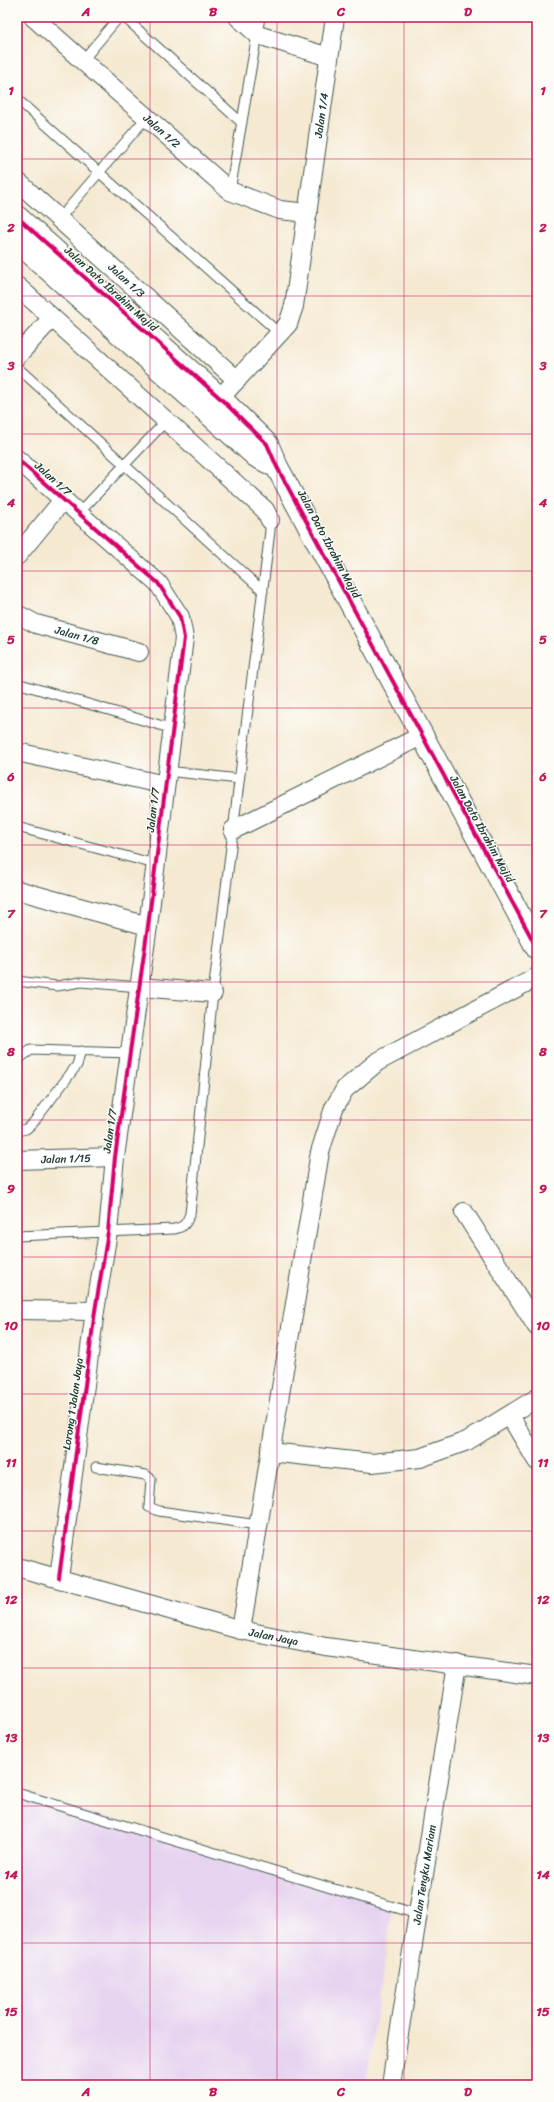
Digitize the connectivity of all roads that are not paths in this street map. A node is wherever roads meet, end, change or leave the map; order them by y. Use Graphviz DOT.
graph roads {
  1 [pos="33,17"];
  2 [pos="119,17"];
  3 [pos="124,17"];
  4 [pos="238,17"];
  5 [pos="260,17"];
  6 [pos="335,17"];
  7 [pos="258,35"];
  8 [pos="329,57"];
  9 [pos="83,60"];
  10 [pos="17,99"];
  11 [pos="146,118"];
  12 [pos="242,123"];
  13 [pos="99,173"];
  14 [pos="17,181"];
  15 [pos="230,191"];
  16 [pos="308,213"];
  17 [pos="17,217"];
  18 [pos="59,219"];
  19 [pos="17,241"];
  20 [pos="17,286"];
  21 [pos="52,318"];
  22 [pos="280,333"];
  23 [pos="17,356"];
  24 [pos="17,367"];
  25 [pos="237,380"];
  26 [pos="220,398"];
  27 [pos="166,421"];
  28 [pos="17,459"];
  29 [pos="125,465"];
  30 [pos="277,467"];
  31 [pos="63,500"];
  32 [pos="78,514"];
  33 [pos="270,520"];
  34 [pos="17,556"];
  35 [pos="263,591"];
  36 [pos="17,614"];
  37 [pos="139,652"];
  38 [pos="17,683"];
  39 [pos="172,729"];
  40 [pos="421,736"];
  41 [pos="17,752"];
  42 [pos="166,778"];
  43 [pos="239,780"];
  44 [pos="17,827"];
  45 [pos="233,830"];
  46 [pos="155,864"];
  47 [pos="17,890"];
  48 [pos="148,926"];
  49 [pos="537,948"];
  50 [pos="537,977"];
  51 [pos="17,981"];
  52 [pos="139,987"];
  53 [pos="213,993"];
  54 [pos="81,1051"];
  55 [pos="130,1053"];
  56 [pos="17,1060"];
  57 [pos="17,1131"];
  58 [pos="115,1157"];
  59 [pos="17,1160"];
  60 [pos="464,1212"];
  61 [pos="108,1232"];
  62 [pos="17,1236"];
  63 [pos="17,1310"];
  64 [pos="95,1311"];
  65 [pos="537,1327"];
  66 [pos="537,1398"];
  67 [pos="510,1416"];
  68 [pos="270,1452"];
  69 [pos="537,1462"];
  70 [pos="96,1468"];
  71 [pos="258,1525"];
  72 [pos="17,1568"];
  73 [pos="59,1578"];
  74 [pos="241,1630"];
  75 [pos="457,1664"];
  76 [pos="537,1676"];
  77 [pos="17,1793"];
  78 [pos="417,1914"];
  79 [pos="537,2080"];
  80 [pos="391,2085"];
  81 [pos="535,2085"];
  1 -- 9 [label="street, Jalan 1/2"];
  2 -- 9 [label="lane"];
  3 -- 12 [label="lane"];
  4 -- 7 [label="street"];
  5 -- 7 [label="lane"];
  6 -- 8 [label="street, Jalan 1/4"];
  7 -- 8 [label="street"];
  7 -- 12 [label="lane"];
  8 -- 16 [label="street, Jalan 1/4"];
  9 -- 11 [label="street, Jalan 1/2"];
  10 -- 13 [label="lane"];
  11 -- 13 [label="lane"];
  11 -- 15 [label="street, Jalan 1/2"];
  12 -- 15 [label="lane"];
  13 -- 18 [label="lane"];
  13 -- 22 [label="lane"];
  14 -- 18 [label="street, Jalan 1/3"];
  15 -- 16 [label="street, Jalan 1/2"];
  16 -- 22 [label="street, Jalan 1/4"];
  17 -- 26 [label="street, Jalan Dato Ibrahim Majid"];
  18 -- 25 [label="street, Jalan 1/3"];
  19 -- 30 [label="street"];
  20 -- 21 [label="street"];
  21 -- 23 [label="street"];
  21 -- 27 [label="street"];
  22 -- 25 [label="street, Jalan 1/4"];
  24 -- 29 [label="lane"];
  25 -- 26 [label="street, Jalan 1/4"];
  26 -- 30 [label="street, Jalan Dato Ibrahim Majid"];
  27 -- 29 [label="lane"];
  27 -- 33 [label="street"];
  28 -- 31 [label="street, Jalan 1/7"];
  29 -- 32 [label="lane"];
  29 -- 35 [label="lane"];
  30 -- 40 [label="street, Jalan Dato Ibrahim Majid"];
  31 -- 32 [label="street, Jalan 1/7"];
  31 -- 34 [label="street"];
  32 -- 39 [label="street, Jalan 1/7"];
  33 -- 35 [label="lane"];
  35 -- 43 [label="lane"];
  36 -- 37 [label="street, Jalan 1/8"];
  38 -- 39 [label="lane"];
  39 -- 42 [label="street, Jalan 1/7"];
  40 -- 45 [label="street"];
  40 -- 49 [label="street, Jalan Dato Ibrahim Majid"];
  41 -- 42 [label="street"];
  42 -- 43 [label="lane"];
  42 -- 46 [label="street, Jalan 1/7"];
  43 -- 45 [label="lane"];
  44 -- 46 [label="lane"];
  45 -- 53 [label="lane"];
  46 -- 48 [label="street, Jalan 1/7"];
  47 -- 48 [label="street"];
  48 -- 52 [label="street, Jalan 1/7"];
  50 -- 68 [label="street"];
  51 -- 52 [label="lane"];
  52 -- 53 [label="street"];
  52 -- 55 [label="street, Jalan 1/7"];
  53 -- 61 [label="lane"];
  54 -- 55 [label="lane"];
  54 -- 56 [label="lane"];
  54 -- 57 [label="lane"];
  55 -- 58 [label="street, Jalan 1/7"];
  58 -- 59 [label="street, Jalan 1/15"];
  58 -- 61 [label="street, Jalan 1/7"];
  60 -- 65 [label="street"];
  61 -- 62 [label="lane"];
  61 -- 64 [label="street, Lorong 1 Jalan Jaya"];
  63 -- 64 [label="street"];
  64 -- 73 [label="street, Lorong 1 Jalan Jaya"];
  66 -- 67 [label="street"];
  67 -- 68 [label="street"];
  67 -- 69 [label="street"];
  68 -- 71 [label="street"];
  70 -- 71 [label="lane"];
  71 -- 74 [label="street"];
  72 -- 73 [label="street, Jalan Jaya"];
  73 -- 74 [label="street, Jalan Jaya"];
  74 -- 75 [label="street, Jalan Jaya"];
  75 -- 76 [label="street, Jalan Jaya"];
  75 -- 78 [label="street, Jalan Tengku Mariam"];
  77 -- 78 [label="lane"];
  78 -- 80 [label="street, Jalan Tengku Mariam"];
  79 -- 81 [label="lane"];
}
